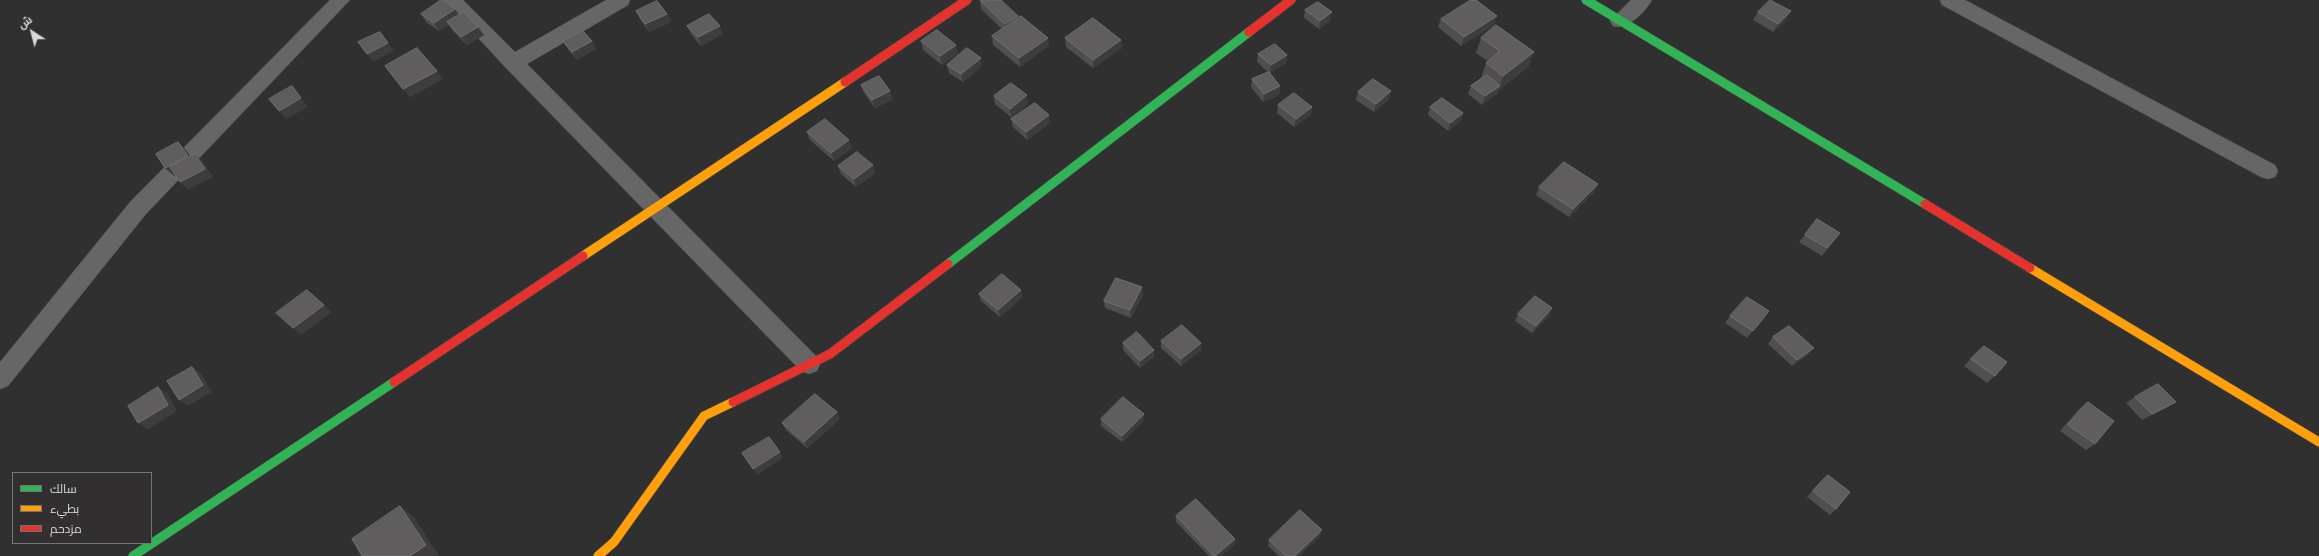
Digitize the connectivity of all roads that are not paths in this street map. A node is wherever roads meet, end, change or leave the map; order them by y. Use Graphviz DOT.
graph roads {
  1 [pos="341,0"];
  2 [pos="452,0"];
  3 [pos="621,0"];
  4 [pos="967,0"];
  5 [pos="1291,0"];
  6 [pos="1586,0"];
  7 [pos="1643,0"];
  8 [pos="1949,0"];
  9 [pos="1620,21"];
  10 [pos="513,63"];
  11 [pos="2268,171"];
  12 [pos="656,208"];
  13 [pos="809,364"];
  14 [pos="0,379"];
  15 [pos="2319,442"];
  16 [pos="134,556"];
  17 [pos="598,556"];
  1 -- 14 [label="street"];
  2 -- 10 [label="street"];
  3 -- 10 [label="street"];
  4 -- 12 [label="street"];
  5 -- 13 [label="street"];
  6 -- 9 [label="street"];
  7 -- 9 [label="street"];
  8 -- 11 [label="street"];
  9 -- 15 [label="street"];
  10 -- 12 [label="street"];
  12 -- 13 [label="street"];
  12 -- 16 [label="street"];
  13 -- 17 [label="street"];
}
